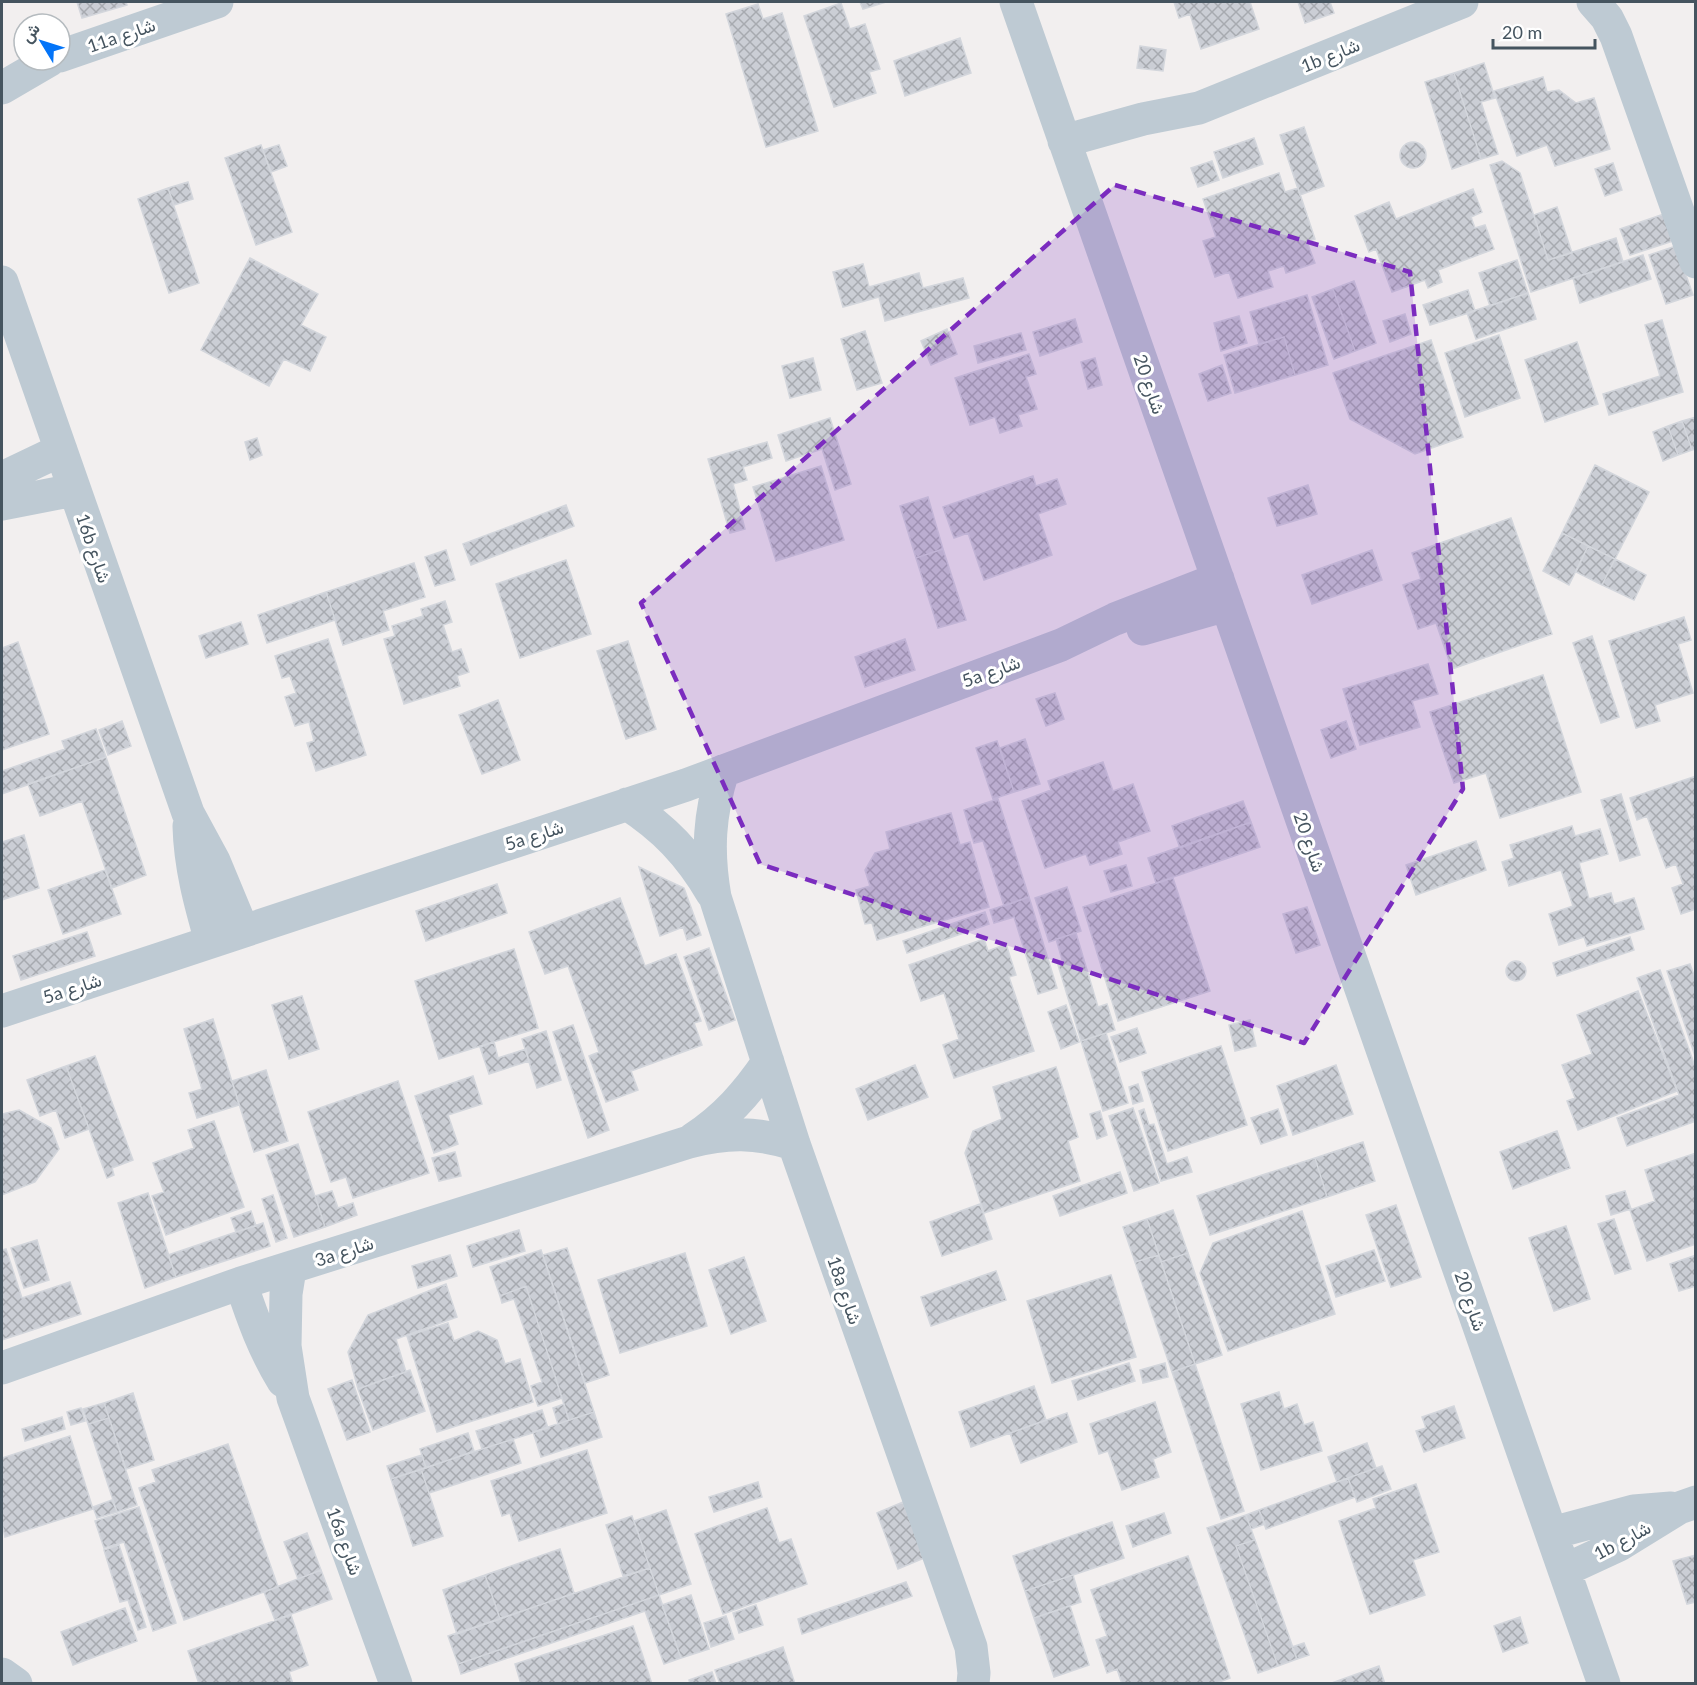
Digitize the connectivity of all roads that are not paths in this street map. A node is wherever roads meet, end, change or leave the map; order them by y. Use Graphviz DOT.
graph roads {
  1 [pos="217,2"];
  2 [pos="1016,2"];
  3 [pos="1462,2"];
  4 [pos="1593,2"];
  5 [pos="72,52"];
  6 [pos="29,72"];
  7 [pos="2,88"];
  8 [pos="1068,152"];
  9 [pos="1695,262"];
  10 [pos="2,282"];
  11 [pos="61,450"];
  12 [pos="2,478"];
  13 [pos="74,490"];
  14 [pos="2,504"];
  15 [pos="1222,592"];
  16 [pos="723,771"];
  17 [pos="627,804"];
  18 [pos="188,813"];
  19 [pos="715,897"];
  20 [pos="243,931"];
  21 [pos="211,941"];
  22 [pos="2,1011"];
  23 [pos="768,1062"];
  24 [pos="689,1142"];
  25 [pos="794,1144"];
  26 [pos="290,1269"];
  27 [pos="242,1283"];
  28 [pos="2,1368"];
  29 [pos="293,1398"];
  30 [pos="1687,1505"];
  31 [pos="1552,1533"];
  32 [pos="1565,1570"];
  33 [pos="2,1674"];
  34 [pos="16,1683"];
  35 [pos="396,1683"];
  36 [pos="973,1683"];
  37 [pos="1605,1683"];
  1 -- 5 [label="street, 11a شارع"];
  2 -- 8 [label="street, شارع 20"];
  3 -- 8 [label="street, 1b شارع"];
  4 -- 9 [label="street"];
  6 -- 7 [label="street"];
  8 -- 15 [label="street, شارع 20"];
  10 -- 11 [label="street, 16b شارع"];
  11 -- 12 [label="street"];
  11 -- 13 [label="street, 16b شارع"];
  13 -- 14 [label="street"];
  13 -- 18 [label="street, 16b شارع"];
  15 -- 16 [label="street, 5a شارع"];
  15 -- 31 [label="street, شارع 20"];
  16 -- 17 [label="street, 5a شارع"];
  16 -- 19 [label="street, 18a شارع"];
  17 -- 19 [label="street, 18a شارع"];
  17 -- 20 [label="street, 5a شارع"];
  18 -- 20 [label="street, 16b شارع"];
  18 -- 21 [label="street, 16b شارع"];
  19 -- 23 [label="street, 18a شارع"];
  20 -- 21 [label="street, 5a شارع"];
  21 -- 22 [label="street, 5a شارع"];
  23 -- 24 [label="street, 3a شارع"];
  23 -- 25 [label="street, 18a شارع"];
  24 -- 25 [label="street, 3a شارع"];
  24 -- 26 [label="street, 3a شارع"];
  25 -- 36 [label="street, 18a شارع"];
  26 -- 27 [label="street, 3a شارع"];
  26 -- 29 [label="street, 16a شارع"];
  27 -- 28 [label="street, 3a شارع"];
  27 -- 29 [label="street, 16a شارع"];
  29 -- 35 [label="street, 16a شارع"];
  30 -- 31 [label="street, 1b شارع"];
  30 -- 32 [label="street, 1b شارع"];
  31 -- 32 [label="street, شارع 20"];
  32 -- 37 [label="street, شارع 20"];
  33 -- 34 [label="street"];
}
